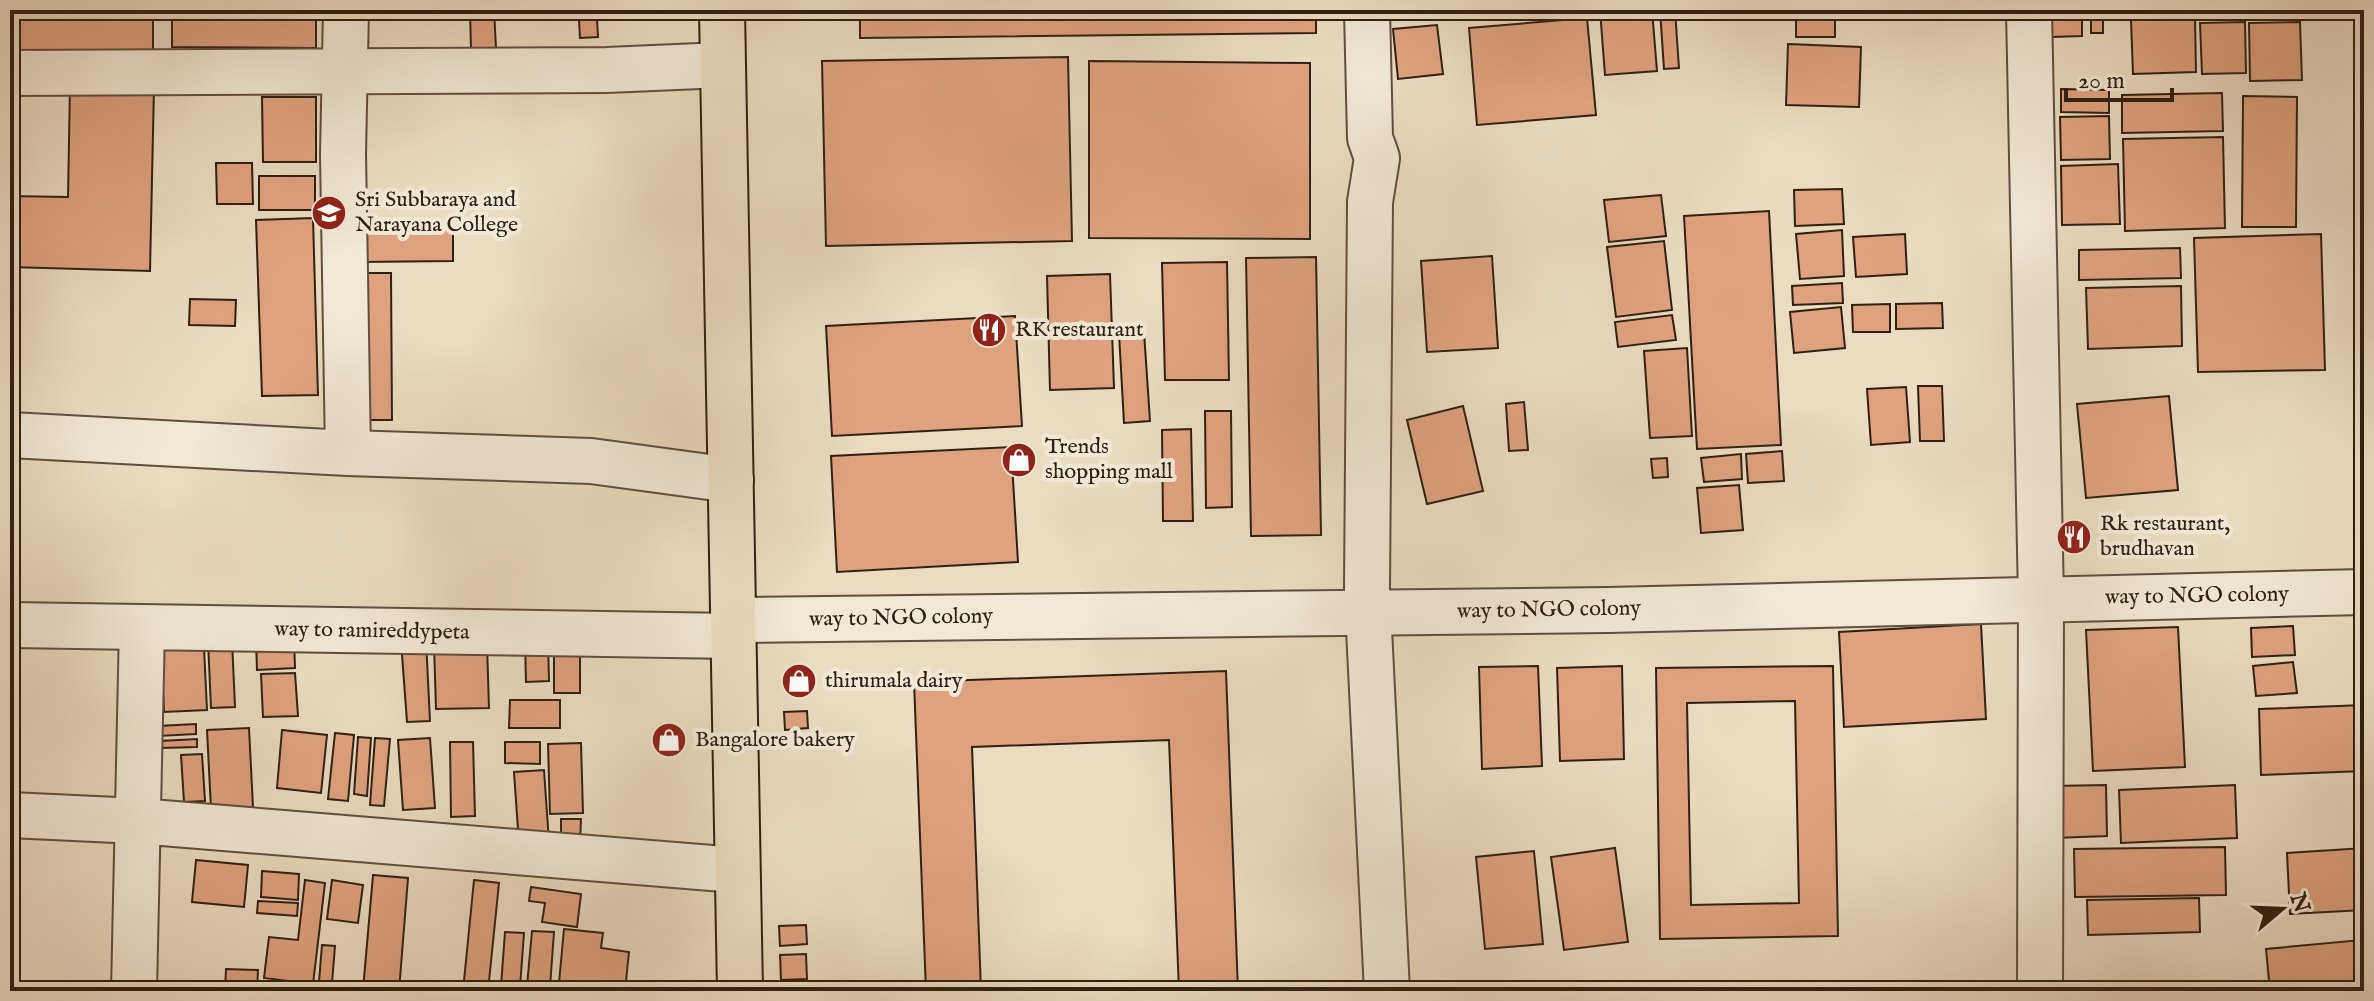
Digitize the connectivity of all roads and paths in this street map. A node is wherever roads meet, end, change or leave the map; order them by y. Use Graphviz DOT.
graph roads {
  1 [pos="346,10"];
  2 [pos="722,10"];
  3 [pos="1367,10"];
  4 [pos="2029,10"];
  5 [pos="723,65"];
  6 [pos="345,70"];
  7 [pos="10,73"];
  8 [pos="10,435"];
  9 [pos="348,453"];
  10 [pos="731,480"];
  11 [pos="2364,592"];
  12 [pos="2041,599"];
  13 [pos="1369,613"];
  14 [pos="10,625"];
  15 [pos="142,627"];
  16 [pos="734,628"];
  17 [pos="10,815"];
  18 [pos="138,821"];
  19 [pos="736,870"];
  20 [pos="134,991"];
  21 [pos="740,991"];
  22 [pos="1387,991"];
  23 [pos="2040,991"];
  1 -- 6 [label="street"];
  2 -- 5 [label="highway"];
  3 -- 13 [label="street"];
  4 -- 12 [label="street"];
  5 -- 6 [label="street"];
  5 -- 10 [label="highway"];
  6 -- 7 [label="street"];
  6 -- 9 [label="street"];
  8 -- 9 [label="street"];
  9 -- 10 [label="street"];
  10 -- 16 [label="highway"];
  11 -- 12 [label="street, way to NGO colony"];
  12 -- 13 [label="street, way to NGO colony"];
  12 -- 23 [label="street"];
  13 -- 16 [label="street, way to NGO colony"];
  13 -- 22 [label="street"];
  14 -- 15 [label="street, way to ramireddypeta"];
  15 -- 16 [label="street, way to ramireddypeta"];
  15 -- 18 [label="street"];
  16 -- 19 [label="highway"];
  17 -- 18 [label="street"];
  18 -- 19 [label="street"];
  18 -- 20 [label="street"];
  19 -- 21 [label="highway"];
}
